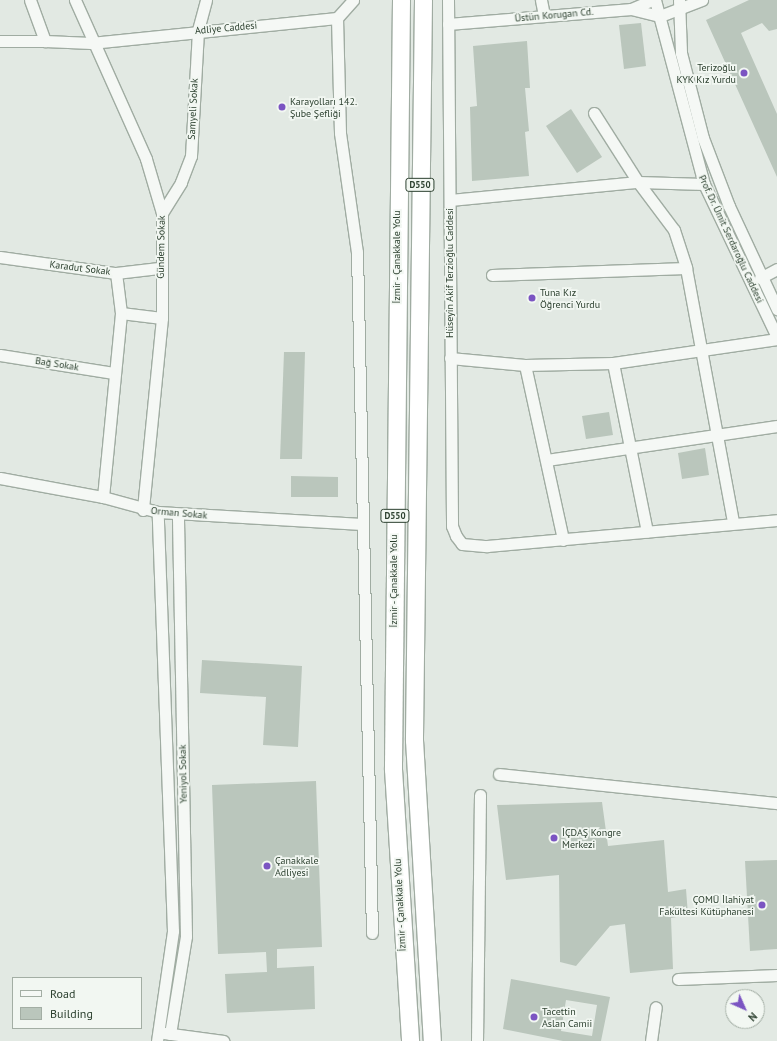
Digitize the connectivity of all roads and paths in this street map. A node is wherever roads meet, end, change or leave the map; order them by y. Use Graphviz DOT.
graph roads {
  1 [pos="30,0"];
  2 [pos="75,0"];
  3 [pos="206,0"];
  4 [pos="353,0"];
  5 [pos="401,0"];
  6 [pos="423,0"];
  7 [pos="448,0"];
  8 [pos="541,0"];
  9 [pos="652,0"];
  10 [pos="655,0"];
  11 [pos="702,0"];
  12 [pos="681,5"];
  13 [pos="631,9"];
  14 [pos="544,16"];
  15 [pos="660,16"];
  16 [pos="337,18"];
  17 [pos="448,24"];
  18 [pos="198,30"];
  19 [pos="0,41"];
  20 [pos="45,41"];
  21 [pos="91,43"];
  22 [pos="594,113"];
  23 [pos="638,182"];
  24 [pos="704,184"];
  25 [pos="450,200"];
  26 [pos="162,213"];
  27 [pos="0,257"];
  28 [pos="159,268"];
  29 [pos="686,268"];
  30 [pos="777,269"];
  31 [pos="116,272"];
  32 [pos="492,275"];
  33 [pos="760,278"];
  34 [pos="773,292"];
  35 [pos="777,309"];
  36 [pos="121,313"];
  37 [pos="162,318"];
  38 [pos="777,338"];
  39 [pos="699,352"];
  40 [pos="0,355"];
  41 [pos="450,358"];
  42 [pos="613,363"];
  43 [pos="526,365"];
  44 [pos="114,373"];
  45 [pos="777,426"];
  46 [pos="714,435"];
  47 [pos="630,446"];
  48 [pos="547,460"];
  49 [pos="0,478"];
  50 [pos="103,497"];
  51 [pos="144,510"];
  52 [pos="158,512"];
  53 [pos="178,514"];
  54 [pos="777,520"];
  55 [pos="733,522"];
  56 [pos="362,524"];
  57 [pos="647,532"];
  58 [pos="563,540"];
  59 [pos="498,774"];
  60 [pos="480,795"];
  61 [pos="777,803"];
  62 [pos="372,933"];
  63 [pos="777,975"];
  64 [pos="678,979"];
  65 [pos="656,1006"];
  66 [pos="170,1034"];
  67 [pos="157,1036"];
  68 [pos="223,1041"];
  69 [pos="410,1041"];
  70 [pos="432,1041"];
  71 [pos="477,1041"];
  72 [pos="651,1041"];
  1 -- 20 [label="street"];
  2 -- 21 [label="street, Gündem Sokak"];
  3 -- 18 [label="street, Samyeli Sokak"];
  4 -- 16 [label="street"];
  5 -- 69 [label="highway, İzmir - Çanakkale Yolu / D550"];
  6 -- 70 [label="highway, İzmir - Çanakkale Yolu / D550"];
  7 -- 17 [label="street, Hüseyin Akif Terzioğlu Caddesi"];
  8 -- 14 [label="street"];
  9 -- 13 [label="street"];
  10 -- 15 [label="street, Prof. Dr. Ümit Serdaroğlu Caddesi"];
  11 -- 12 [label="street"];
  12 -- 15 [label="street"];
  12 -- 33 [label="street, Prof. Dr. Ümit Serdaroğlu Caddesi"];
  13 -- 14 [label="street, Üstün Korugan Cd."];
  13 -- 15 [label="street, Üstün Korugan Cd."];
  14 -- 17 [label="street, Üstün Korugan Cd."];
  15 -- 24 [label="street, Prof. Dr. Ümit Serdaroğlu Caddesi"];
  16 -- 18 [label="street, Adliye Caddesi"];
  16 -- 56 [label="street"];
  17 -- 25 [label="street, Hüseyin Akif Terzioğlu Caddesi"];
  18 -- 21 [label="street, Adliye Caddesi"];
  18 -- 26 [label="street, Samyeli Sokak"];
  19 -- 20 [label="street, Adliye Caddesi"];
  20 -- 21 [label="street, Adliye Caddesi"];
  21 -- 26 [label="street, Gündem Sokak"];
  22 -- 23 [label="street"];
  23 -- 24 [label="street"];
  23 -- 25 [label="street"];
  23 -- 29 [label="street"];
  24 -- 38 [label="street, Prof. Dr. Ümit Serdaroğlu Caddesi"];
  25 -- 41 [label="street, Hüseyin Akif Terzioğlu Caddesi"];
  26 -- 28 [label="street, Gündem Sokak"];
  27 -- 31 [label="street, Karadut Sokak"];
  28 -- 31 [label="street, Karadut Sokak"];
  28 -- 37 [label="street, Gündem Sokak"];
  29 -- 32 [label="street"];
  29 -- 39 [label="street"];
  30 -- 33 [label="street"];
  31 -- 36 [label="street"];
  33 -- 34 [label="street, Prof. Dr. Ümit Serdaroğlu Caddesi"];
  34 -- 35 [label="street, Prof. Dr. Ümit Serdaroğlu Caddesi"];
  36 -- 37 [label="street"];
  36 -- 44 [label="street"];
  37 -- 51 [label="street, Gündem Sokak"];
  38 -- 39 [label="street"];
  39 -- 42 [label="street"];
  39 -- 46 [label="street"];
  40 -- 44 [label="street, Bağ Sokak"];
  41 -- 43 [label="street"];
  41 -- 58 [label="street, Hüseyin Akif Terzioğlu Caddesi"];
  42 -- 43 [label="street"];
  42 -- 47 [label="street"];
  43 -- 48 [label="street"];
  44 -- 50 [label="street"];
  45 -- 46 [label="street"];
  46 -- 47 [label="street"];
  46 -- 55 [label="street"];
  47 -- 48 [label="street"];
  47 -- 57 [label="street"];
  48 -- 58 [label="street"];
  49 -- 50 [label="street, Orman Sokak"];
  50 -- 51 [label="street, Orman Sokak"];
  51 -- 52 [label="street, Orman Sokak"];
  52 -- 53 [label="street, Orman Sokak"];
  52 -- 67 [label="street, Yeniyol Sokak"];
  53 -- 56 [label="street, Orman Sokak"];
  53 -- 66 [label="street, Yeniyol Sokak"];
  54 -- 55 [label="street"];
  55 -- 57 [label="street"];
  56 -- 62 [label="street"];
  57 -- 58 [label="street"];
  59 -- 61 [label="street"];
  60 -- 71 [label="street"];
  63 -- 64 [label="street"];
  65 -- 72 [label="street"];
  66 -- 67 [label="street, Yeniyol Sokak"];
  66 -- 68 [label="street, Yeniyol Sokak"];
}
